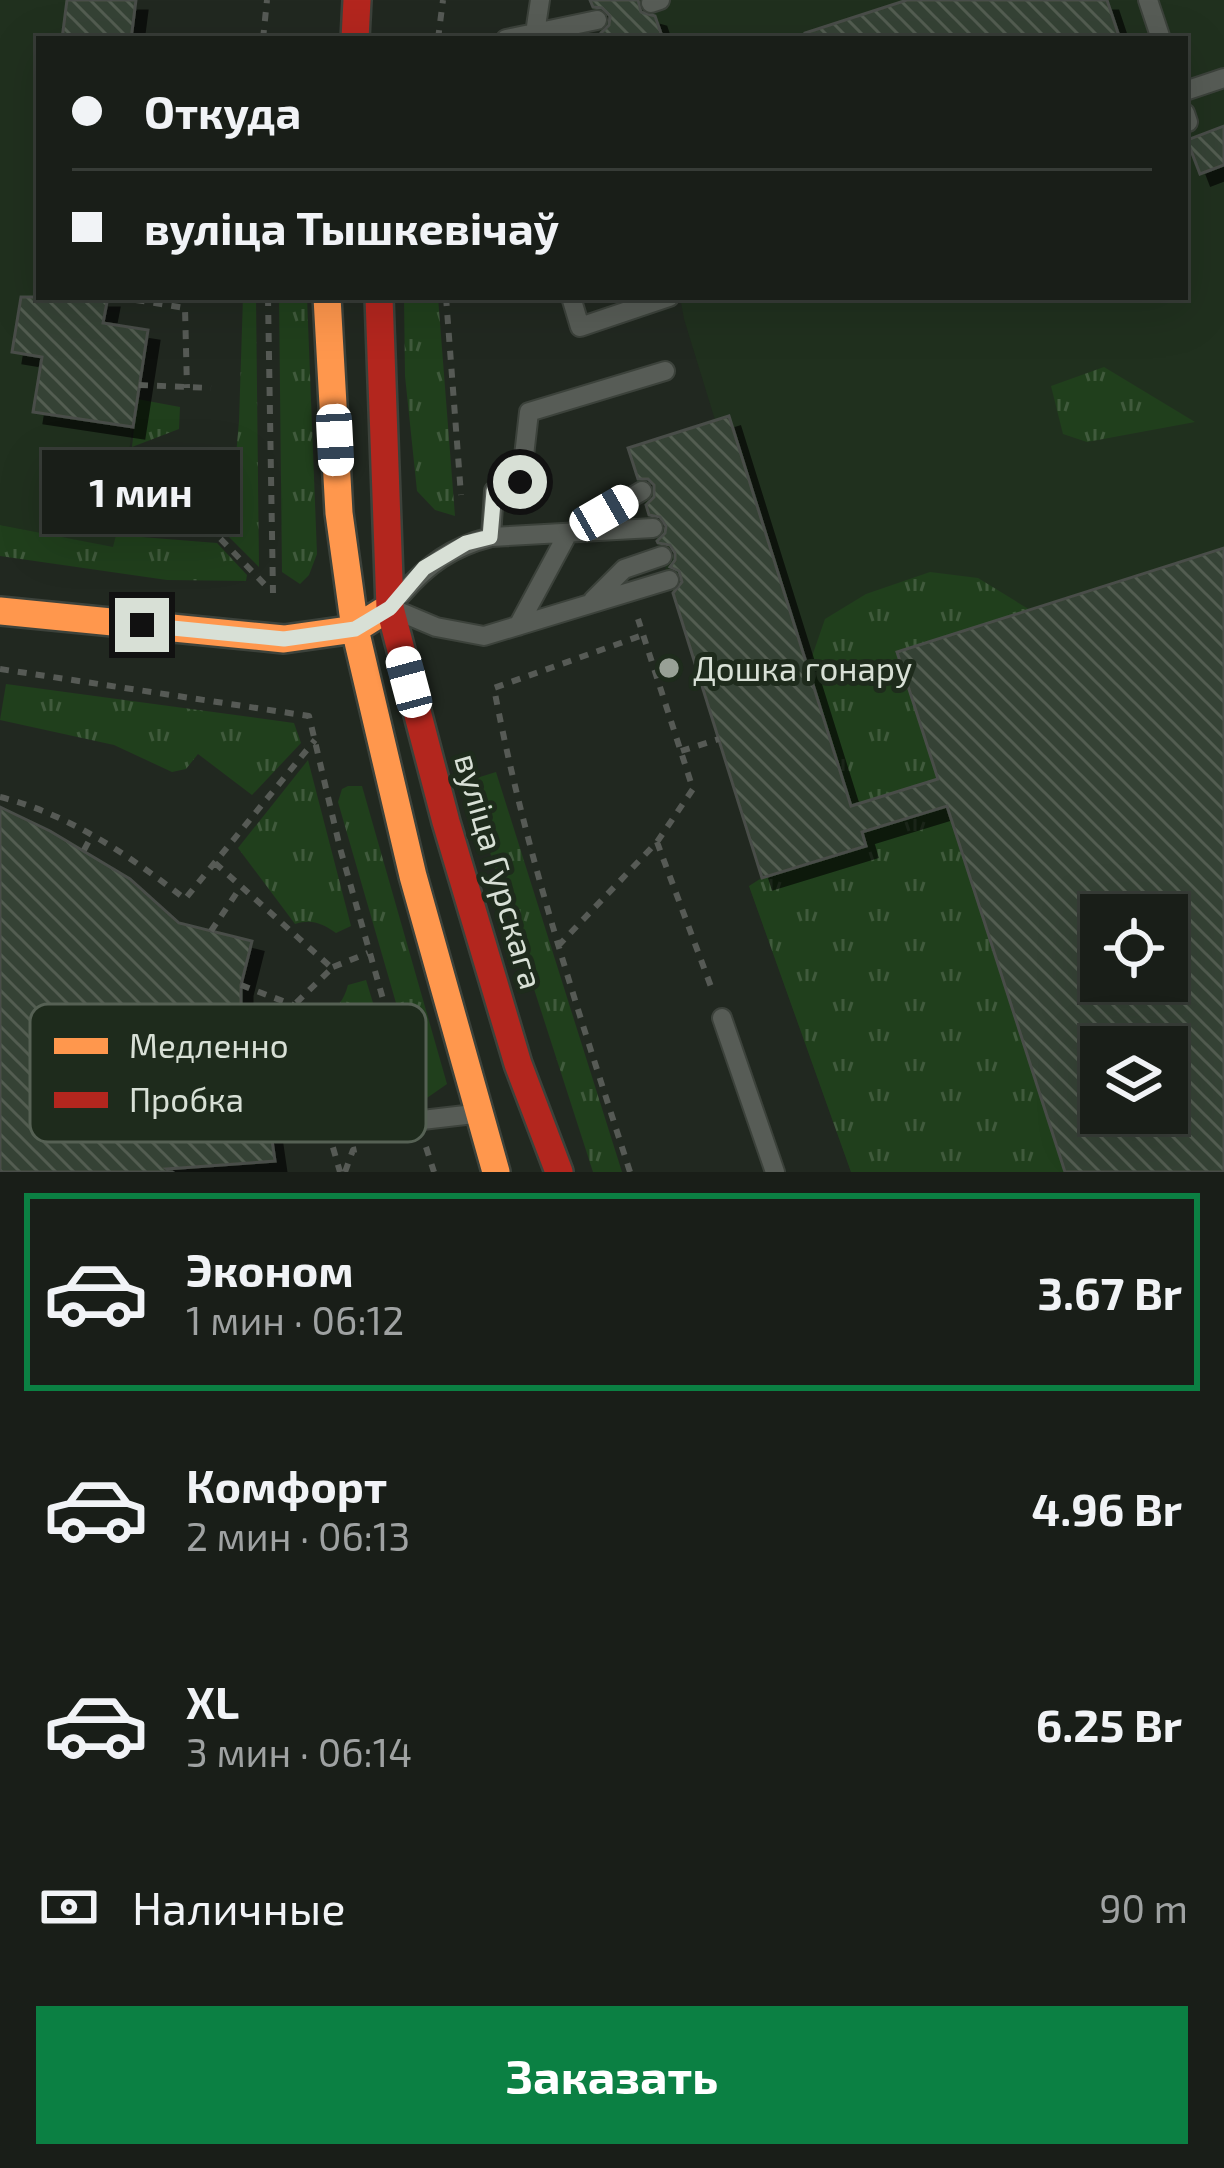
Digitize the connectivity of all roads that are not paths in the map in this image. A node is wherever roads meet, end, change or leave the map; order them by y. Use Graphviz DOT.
graph roads {
  1 [pos="357,0"];
  2 [pos="540,0"];
  3 [pos="1148,0"];
  4 [pos="597,20"];
  5 [pos="535,33"];
  6 [pos="355,36"];
  7 [pos="520,36"];
  8 [pos="1160,36"];
  9 [pos="1224,78"];
  10 [pos="1188,90"];
  11 [pos="327,300"];
  12 [pos="379,300"];
  13 [pos="573,300"];
  14 [pos="660,300"];
  15 [pos="665,371"];
  16 [pos="642,491"];
  17 [pos="653,528"];
  18 [pos="568,535"];
  19 [pos="490,537"];
  20 [pos="662,556"];
  21 [pos="669,580"];
  22 [pos="589,604"];
  23 [pos="390,608"];
  24 [pos="0,610"];
  25 [pos="518,626"];
  26 [pos="355,629"];
  27 [pos="722,1018"];
  28 [pos="478,1114"];
  29 [pos="426,1120"];
  30 [pos="496,1172"];
  31 [pos="559,1172"];
  32 [pos="775,1172"];
  1 -- 6 [label="main road"];
  2 -- 5 [label="lane"];
  3 -- 8 [label="lane"];
  4 -- 5 [label="lane"];
  5 -- 7 [label="lane"];
  9 -- 10 [label="lane"];
  11 -- 26 [label="main road"];
  12 -- 23 [label="main road, вуліца Гурскага"];
  13 -- 14 [label="lane"];
  15 -- 19 [label="lane"];
  16 -- 18 [label="lane"];
  17 -- 18 [label="lane"];
  18 -- 19 [label="lane"];
  18 -- 25 [label="lane"];
  19 -- 23 [label="lane"];
  20 -- 22 [label="lane"];
  21 -- 22 [label="lane"];
  22 -- 25 [label="lane"];
  23 -- 25 [label="lane"];
  23 -- 26 [label="main road"];
  23 -- 31 [label="main road, вуліца Гурскага"];
  24 -- 26 [label="main road"];
  26 -- 28 [label="main road"];
  27 -- 32 [label="lane"];
  28 -- 29 [label="lane"];
  28 -- 30 [label="main road"];
}
